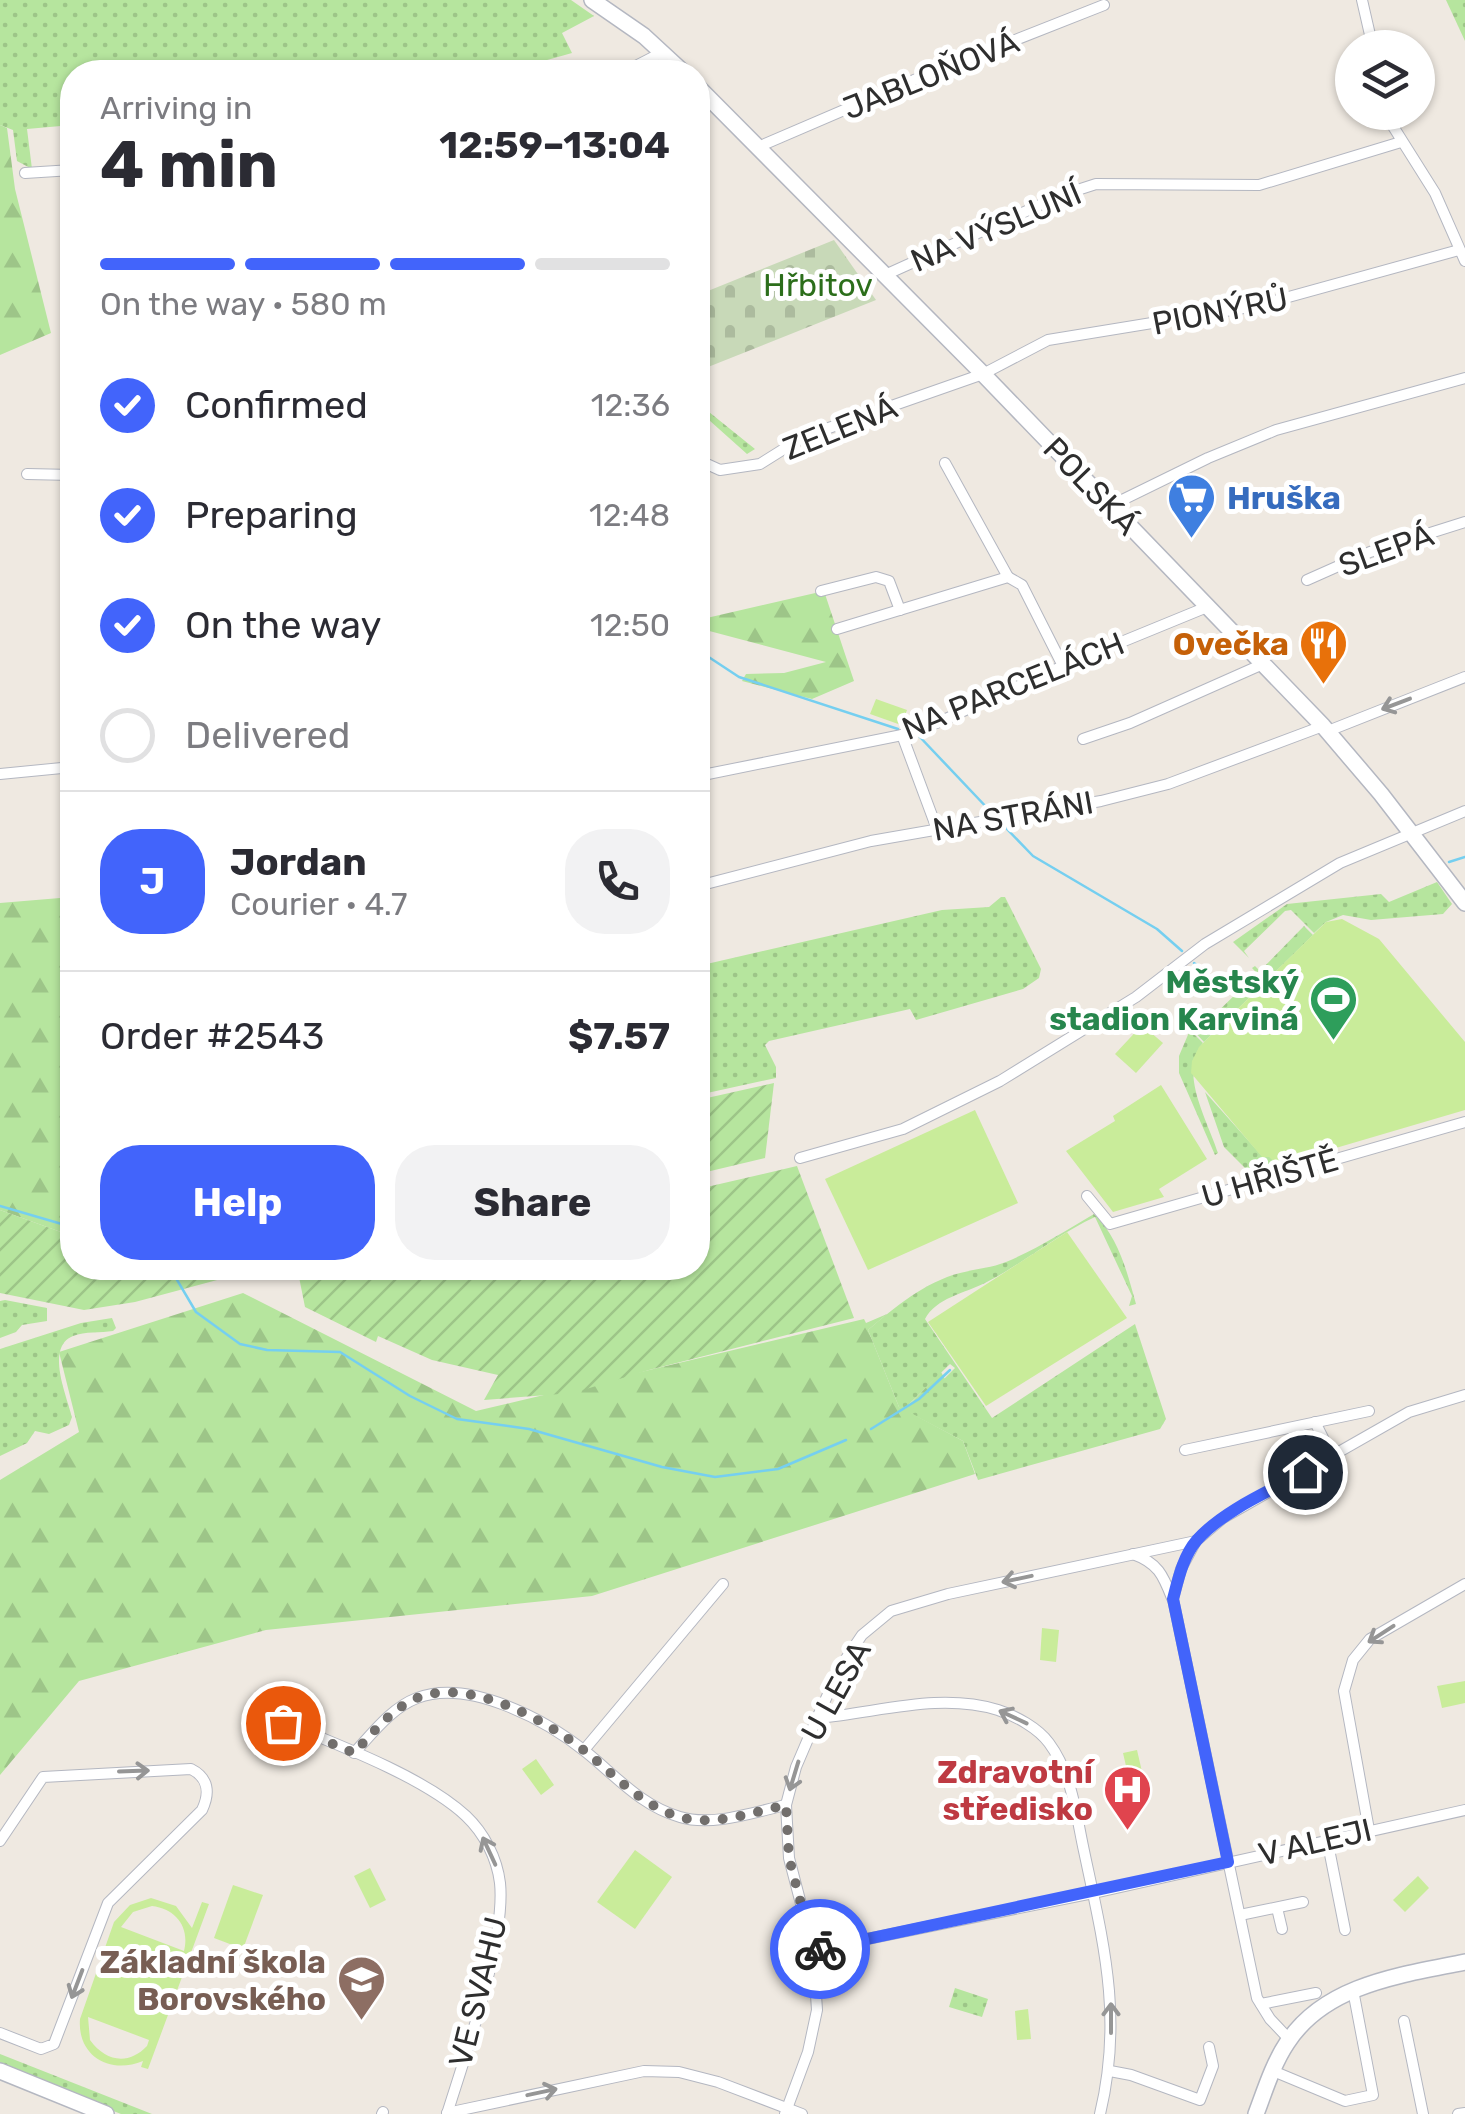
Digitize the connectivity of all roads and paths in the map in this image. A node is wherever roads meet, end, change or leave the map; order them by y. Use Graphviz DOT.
graph roads {
  1 [pos="592,0"];
  2 [pos="1362,0"];
  3 [pos="1104,5"];
  4 [pos="1369,30"];
  5 [pos="663,52"];
  6 [pos="647,60"];
  7 [pos="671,60"];
  8 [pos="710,99"];
  9 [pos="1395,130"];
  10 [pos="1402,142"];
  11 [pos="758,147"];
  12 [pos="60,171"];
  13 [pos="24,173"];
  14 [pos="1462,256"];
  15 [pos="885,275"];
  16 [pos="983,374"];
  17 [pos="1465,378"];
  18 [pos="945,463"];
  19 [pos="710,465"];
  20 [pos="27,474"];
  21 [pos="60,475"];
  22 [pos="1110,506"];
  23 [pos="1465,522"];
  24 [pos="1008,577"];
  25 [pos="1307,580"];
  26 [pos="821,590"];
  27 [pos="1207,607"];
  28 [pos="900,610"];
  29 [pos="836,629"];
  30 [pos="1263,664"];
  31 [pos="1063,666"];
  32 [pos="1465,677"];
  33 [pos="1325,728"];
  34 [pos="902,735"];
  35 [pos="1084,739"];
  36 [pos="60,768"];
  37 [pos="0,774"];
  38 [pos="710,774"];
  39 [pos="1465,811"];
  40 [pos="937,830"];
  41 [pos="1412,832"];
  42 [pos="710,883"];
  43 [pos="1465,903"];
  44 [pos="1465,1122"];
  45 [pos="800,1158"];
  46 [pos="1086,1196"];
  47 [pos="1465,1395"];
  48 [pos="1368,1411"];
  49 [pos="1315,1422"];
  50 [pos="1185,1450"];
  51 [pos="1332,1456"];
  52 [pos="1196,1542"];
  53 [pos="1133,1554"];
  54 [pos="723,1584"];
  55 [pos="1465,1584"];
  56 [pos="1173,1599"];
  57 [pos="253,1710"];
  58 [pos="817,1718"];
  59 [pos="584,1750"];
  60 [pos="354,1753"];
  61 [pos="786,1805"];
  62 [pos="1465,1810"];
  63 [pos="1369,1830"];
  64 [pos="1328,1840"];
  65 [pos="0,1841"];
  66 [pos="1228,1862"];
  67 [pos="1093,1893"];
  68 [pos="1303,1902"];
  69 [pos="1277,1908"];
  70 [pos="1240,1915"];
  71 [pos="1282,1929"];
  72 [pos="1345,1930"];
  73 [pos="813,1950"];
  74 [pos="1465,1962"];
  75 [pos="1353,1990"];
  76 [pos="1316,1993"];
  77 [pos="1261,2004"];
  78 [pos="1404,2021"];
  79 [pos="5,2036"];
  80 [pos="1289,2039"];
  81 [pos="1209,2047"];
  82 [pos="1110,2070"];
  83 [pos="0,2071"];
  84 [pos="1272,2071"];
  85 [pos="786,2111"];
  86 [pos="1261,2112"];
  87 [pos="447,2113"];
  88 [pos="106,2114"];
  89 [pos="802,2114"];
  90 [pos="1100,2114"];
  91 [pos="1423,2114"];
  1 -- 5 [label="street"];
  2 -- 4 [label="street"];
  3 -- 11 [label="street, JABLOŇOVÁ"];
  5 -- 6 [label="street"];
  5 -- 7 [label="street"];
  8 -- 11 [label="street, POLSKÁ"];
  9 -- 10 [label="street"];
  10 -- 14 [label="street"];
  10 -- 15 [label="street, NA VÝSLUNÍ"];
  11 -- 15 [label="street, POLSKÁ"];
  12 -- 13 [label="street"];
  14 -- 16 [label="street, PIONÝRŮ"];
  15 -- 16 [label="street, POLSKÁ"];
  16 -- 19 [label="street, ZELENÁ"];
  16 -- 22 [label="street, POLSKÁ"];
  17 -- 22 [label="street"];
  18 -- 24 [label="street"];
  20 -- 21 [label="street"];
  22 -- 27 [label="street, POLSKÁ"];
  23 -- 25 [label="street, SLEPÁ"];
  24 -- 28 [label="street"];
  24 -- 31 [label="street"];
  26 -- 28 [label="street"];
  27 -- 30 [label="street, POLSKÁ"];
  27 -- 31 [label="street, NA PARCELÁCH"];
  28 -- 29 [label="street"];
  30 -- 33 [label="street, POLSKÁ"];
  30 -- 35 [label="street"];
  31 -- 34 [label="street, NA PARCELÁCH"];
  32 -- 33 [label="street, NA STRÁNI, one-way"];
  33 -- 40 [label="street, NA STRÁNI"];
  33 -- 41 [label="street, POLSKÁ"];
  34 -- 38 [label="street, NA PARCELÁCH"];
  34 -- 40 [label="street"];
  36 -- 37 [label="street"];
  39 -- 41 [label="street"];
  40 -- 42 [label="street, NA STRÁNI"];
  41 -- 43 [label="street, POLSKÁ"];
  41 -- 45 [label="street"];
  44 -- 46 [label="street, U HŘIŠTĚ"];
  47 -- 51 [label="street"];
  48 -- 49 [label="street"];
  49 -- 50 [label="street"];
  49 -- 51 [label="street"];
  51 -- 52 [label="street"];
  52 -- 53 [label="street, U LESA"];
  52 -- 56 [label="street"];
  53 -- 56 [label="street"];
  53 -- 58 [label="street, U LESA, one-way"];
  54 -- 59 [label="street"];
  55 -- 63 [label="street, one-way"];
  56 -- 66 [label="street"];
  57 -- 60 [label="street, VE SVAHU"];
  58 -- 61 [label="street, U LESA, one-way"];
  67 -- 58 [label="street, one-way"];
  59 -- 60 [label="street"];
  59 -- 61 [label="street"];
  87 -- 60 [label="street, VE SVAHU, one-way"];
  61 -- 73 [label="street, U LESA"];
  62 -- 63 [label="street, V ALEJI"];
  63 -- 64 [label="street, V ALEJI"];
  64 -- 66 [label="street, V ALEJI"];
  64 -- 72 [label="street"];
  65 -- 79 [label="street, one-way"];
  66 -- 67 [label="street, V ALEJI"];
  66 -- 70 [label="street"];
  67 -- 73 [label="street, V ALEJI"];
  82 -- 67 [label="street, one-way"];
  68 -- 69 [label="street"];
  69 -- 70 [label="street"];
  69 -- 71 [label="street"];
  70 -- 77 [label="street"];
  73 -- 85 [label="street, U LESA"];
  74 -- 75 [label="street"];
  75 -- 80 [label="street"];
  75 -- 84 [label="street"];
  76 -- 77 [label="street"];
  77 -- 80 [label="street"];
  78 -- 91 [label="street"];
  80 -- 84 [label="street"];
  81 -- 82 [label="street"];
  82 -- 90 [label="street"];
  83 -- 88 [label="street"];
  84 -- 86 [label="street"];
  87 -- 85 [label="street, one-way"];
  85 -- 89 [label="street"];
}
